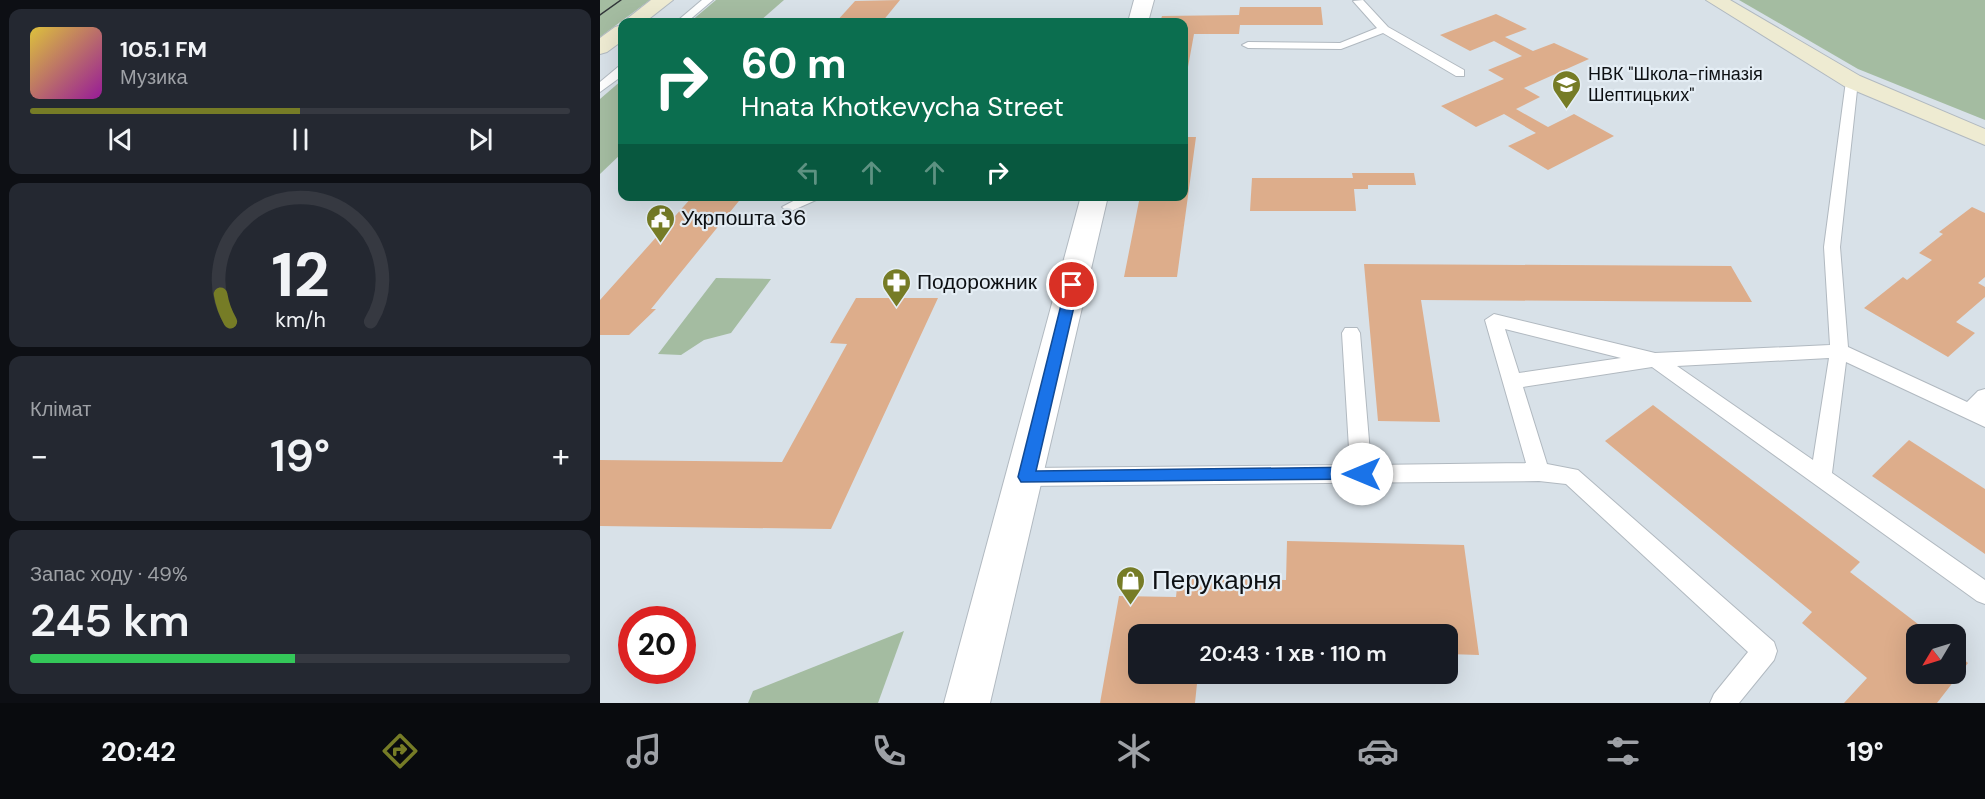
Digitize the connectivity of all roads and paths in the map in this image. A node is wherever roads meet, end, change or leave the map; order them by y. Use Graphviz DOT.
graph roads {
  1 [pos="663,0"];
  2 [pos="708,0"];
  3 [pos="1144,0"];
  4 [pos="1359,0"];
  5 [pos="1716,0"];
  6 [pos="638,18"];
  7 [pos="686,18"];
  8 [pos="1139,18"];
  9 [pos="1384,29"];
  10 [pos="618,34"];
  11 [pos="1248,45"];
  12 [pos="600,48"];
  13 [pos="618,73"];
  14 [pos="1460,73"];
  15 [pos="1852,81"];
  16 [pos="600,88"];
  17 [pos="1985,138"];
  18 [pos="805,201"];
  19 [pos="1094,201"];
  20 [pos="789,207"];
  21 [pos="1351,333"];
  22 [pos="1839,351"];
  23 [pos="1655,360"];
  24 [pos="1512,381"];
  25 [pos="1985,396"];
  26 [pos="1978,414"];
  27 [pos="1539,472"];
  28 [pos="1362,474"];
  29 [pos="1821,475"];
  30 [pos="1026,477"];
  31 [pos="1985,593"];
  32 [pos="968,703"];
  33 [pos="1723,703"];
  1 -- 6 [label="street"];
  2 -- 7 [label="lane"];
  3 -- 8 [label="street"];
  4 -- 9 [label="lane"];
  5 -- 15 [label="street"];
  9 -- 11 [label="lane"];
  9 -- 14 [label="lane"];
  10 -- 12 [label="street"];
  13 -- 16 [label="lane"];
  15 -- 17 [label="street"];
  15 -- 22 [label="lane"];
  18 -- 20 [label="lane"];
  19 -- 30 [label="street"];
  21 -- 28 [label="lane"];
  22 -- 23 [label="lane"];
  22 -- 26 [label="lane"];
  22 -- 29 [label="lane"];
  23 -- 24 [label="lane"];
  23 -- 24 [label="lane"];
  23 -- 29 [label="lane"];
  24 -- 27 [label="lane"];
  25 -- 26 [label="lane"];
  27 -- 28 [label="lane"];
  27 -- 33 [label="lane"];
  28 -- 30 [label="lane"];
  29 -- 31 [label="lane"];
  30 -- 32 [label="street"];
}
